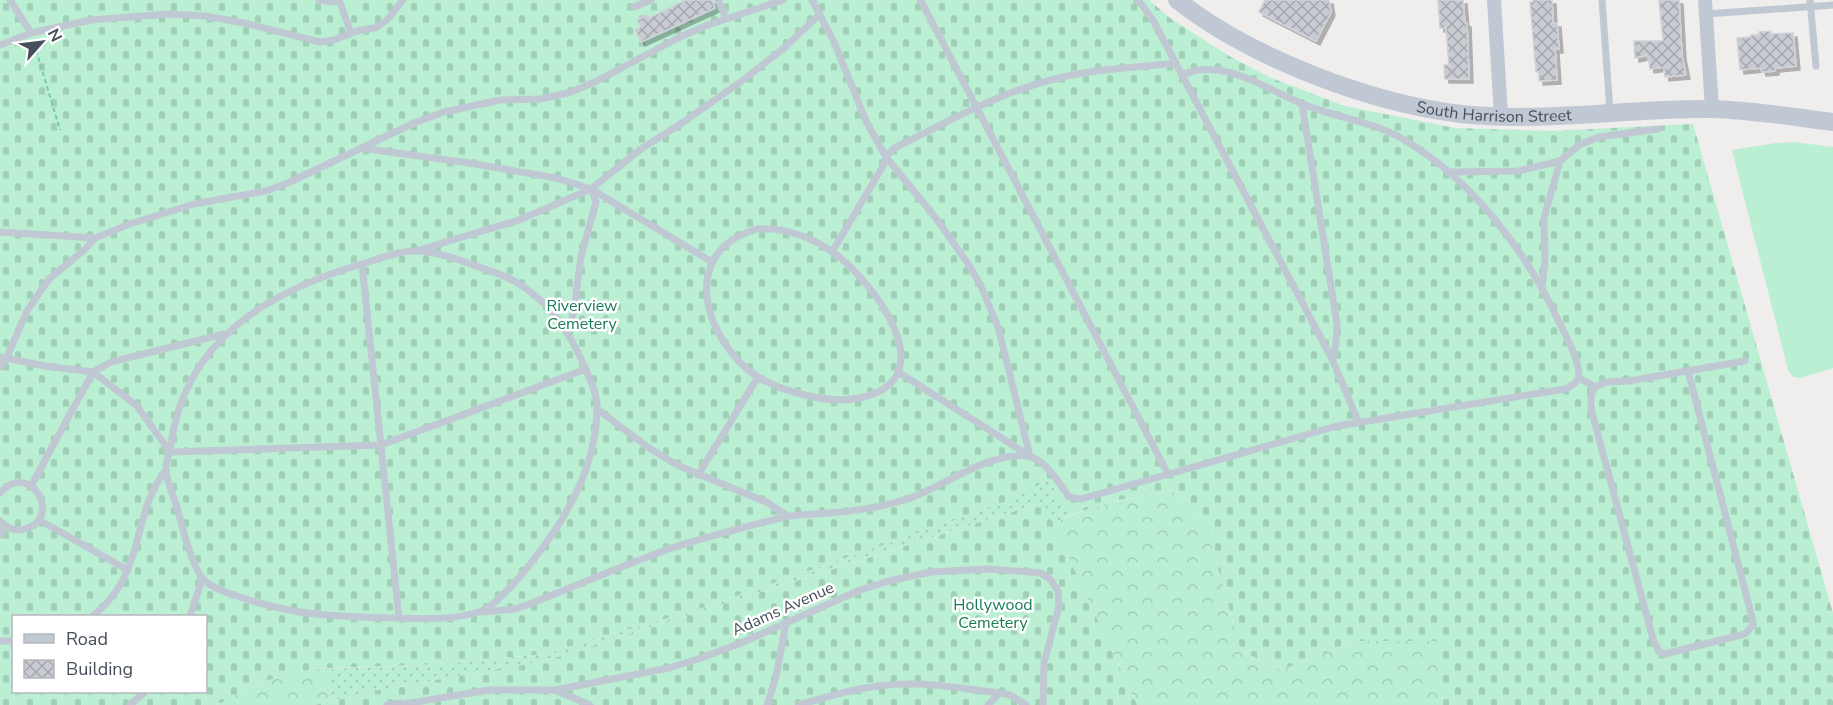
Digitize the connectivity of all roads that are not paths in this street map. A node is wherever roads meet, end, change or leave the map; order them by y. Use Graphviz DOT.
graph roads {
  1 [pos="10,0"];
  2 [pos="319,0"];
  3 [pos="338,0"];
  4 [pos="403,0"];
  5 [pos="651,0"];
  6 [pos="718,0"];
  7 [pos="783,0"];
  8 [pos="812,0"];
  9 [pos="1137,0"];
  10 [pos="1177,0"];
  11 [pos="1494,0"];
  12 [pos="1602,0"];
  13 [pos="1706,0"];
  14 [pos="921,1"];
  15 [pos="1810,3"];
  16 [pos="1833,5"];
  17 [pos="634,7"];
  18 [pos="820,14"];
  19 [pos="1706,14"];
  20 [pos="726,18"];
  21 [pos="32,33"];
  22 [pos="351,33"];
  23 [pos="0,45"];
  24 [pos="1175,63"];
  25 [pos="1816,66"];
  26 [pos="1182,75"];
  27 [pos="1302,104"];
  28 [pos="975,107"];
  29 [pos="1712,109"];
  30 [pos="1610,112"];
  31 [pos="1501,116"];
  32 [pos="1833,122"];
  33 [pos="1658,129"];
  34 [pos="361,148"];
  35 [pos="886,157"];
  36 [pos="1560,161"];
  37 [pos="1448,172"];
  38 [pos="591,189"];
  39 [pos="0,232"];
  40 [pos="95,238"];
  41 [pos="416,251"];
  42 [pos="832,252"];
  43 [pos="712,262"];
  44 [pos="362,264"];
  45 [pos="1542,287"];
  46 [pos="568,332"];
  47 [pos="226,333"];
  48 [pos="3,358"];
  49 [pos="1332,359"];
  50 [pos="1745,361"];
  51 [pos="0,367"];
  52 [pos="586,369"];
  53 [pos="1688,371"];
  54 [pos="93,372"];
  55 [pos="898,372"];
  56 [pos="758,377"];
  57 [pos="1579,378"];
  58 [pos="1595,387"];
  59 [pos="597,409"];
  60 [pos="1359,423"];
  61 [pos="381,445"];
  62 [pos="170,452"];
  63 [pos="1030,456"];
  64 [pos="166,470"];
  65 [pos="1168,474"];
  66 [pos="698,475"];
  67 [pos="31,486"];
  68 [pos="0,493"];
  69 [pos="788,516"];
  70 [pos="39,520"];
  71 [pos="2,523"];
  72 [pos="0,535"];
  73 [pos="128,570"];
  74 [pos="202,580"];
  75 [pos="482,612"];
  76 [pos="94,615"];
  77 [pos="190,615"];
  78 [pos="399,618"];
  79 [pos="786,623"];
  80 [pos="555,690"];
  81 [pos="144,693"];
  82 [pos="1000,693"];
  83 [pos="399,704"];
  84 [pos="130,705"];
  85 [pos="387,705"];
  86 [pos="590,705"];
  87 [pos="767,705"];
  88 [pos="799,705"];
  89 [pos="988,705"];
  90 [pos="1026,705"];
  91 [pos="1043,705"];
  1 -- 21 [label="lane"];
  2 -- 3 [label="lane"];
  3 -- 22 [label="lane"];
  4 -- 22 [label="lane"];
  5 -- 17 [label="lane"];
  6 -- 20 [label="lane"];
  7 -- 20 [label="lane"];
  8 -- 18 [label="lane"];
  9 -- 24 [label="lane"];
  10 -- 31 [label="street, South Harrison Street"];
  11 -- 31 [label="street"];
  12 -- 30 [label="lane"];
  13 -- 19 [label="street"];
  14 -- 28 [label="lane"];
  15 -- 16 [label="lane"];
  15 -- 19 [label="lane"];
  15 -- 25 [label="lane"];
  18 -- 35 [label="lane"];
  18 -- 38 [label="lane"];
  19 -- 29 [label="street"];
  20 -- 34 [label="lane"];
  21 -- 22 [label="lane"];
  21 -- 23 [label="lane"];
  24 -- 26 [label="lane"];
  24 -- 28 [label="lane"];
  26 -- 27 [label="lane"];
  26 -- 49 [label="lane"];
  27 -- 37 [label="lane"];
  27 -- 49 [label="lane"];
  28 -- 35 [label="lane"];
  28 -- 65 [label="lane"];
  29 -- 30 [label="street, South Harrison Street"];
  29 -- 32 [label="street, South Harrison Street"];
  30 -- 31 [label="street, South Harrison Street"];
  33 -- 36 [label="lane"];
  34 -- 38 [label="lane"];
  34 -- 40 [label="lane"];
  35 -- 42 [label="lane"];
  35 -- 63 [label="lane"];
  36 -- 37 [label="lane"];
  36 -- 45 [label="lane"];
  37 -- 45 [label="lane"];
  38 -- 41 [label="lane"];
  38 -- 43 [label="lane"];
  38 -- 46 [label="lane"];
  39 -- 40 [label="lane"];
  40 -- 48 [label="lane"];
  41 -- 44 [label="lane"];
  41 -- 46 [label="lane"];
  42 -- 43 [label="lane"];
  42 -- 55 [label="lane"];
  43 -- 56 [label="lane"];
  44 -- 47 [label="lane"];
  44 -- 61 [label="lane"];
  45 -- 57 [label="lane"];
  46 -- 52 [label="lane"];
  47 -- 54 [label="lane"];
  47 -- 62 [label="lane"];
  48 -- 51 [label="lane"];
  48 -- 54 [label="lane"];
  49 -- 60 [label="lane"];
  50 -- 53 [label="lane"];
  52 -- 59 [label="lane"];
  52 -- 61 [label="lane"];
  53 -- 58 [label="lane"];
  53 -- 58 [label="lane"];
  54 -- 62 [label="lane"];
  54 -- 67 [label="lane"];
  55 -- 56 [label="lane"];
  55 -- 63 [label="lane"];
  56 -- 66 [label="lane"];
  57 -- 58 [label="lane"];
  57 -- 60 [label="lane"];
  59 -- 66 [label="lane"];
  59 -- 75 [label="lane"];
  60 -- 65 [label="lane"];
  61 -- 62 [label="lane"];
  61 -- 78 [label="lane"];
  62 -- 64 [label="lane"];
  63 -- 65 [label="lane"];
  63 -- 69 [label="lane"];
  64 -- 73 [label="lane"];
  64 -- 74 [label="lane"];
  66 -- 69 [label="lane"];
  67 -- 68 [label="lane"];
  67 -- 70 [label="lane"];
  69 -- 75 [label="lane"];
  70 -- 71 [label="lane"];
  70 -- 73 [label="lane"];
  71 -- 72 [label="lane"];
  73 -- 76 [label="lane"];
  74 -- 77 [label="lane"];
  74 -- 78 [label="lane"];
  75 -- 78 [label="lane"];
  79 -- 80 [label="lane, Adams Avenue"];
  79 -- 87 [label="lane"];
  79 -- 91 [label="lane, Adams Avenue"];
  80 -- 83 [label="lane, Adams Avenue"];
  80 -- 86 [label="lane"];
  81 -- 84 [label="lane"];
  82 -- 88 [label="lane"];
  82 -- 89 [label="lane"];
  82 -- 90 [label="lane"];
  83 -- 85 [label="lane, Adams Avenue"];
}
